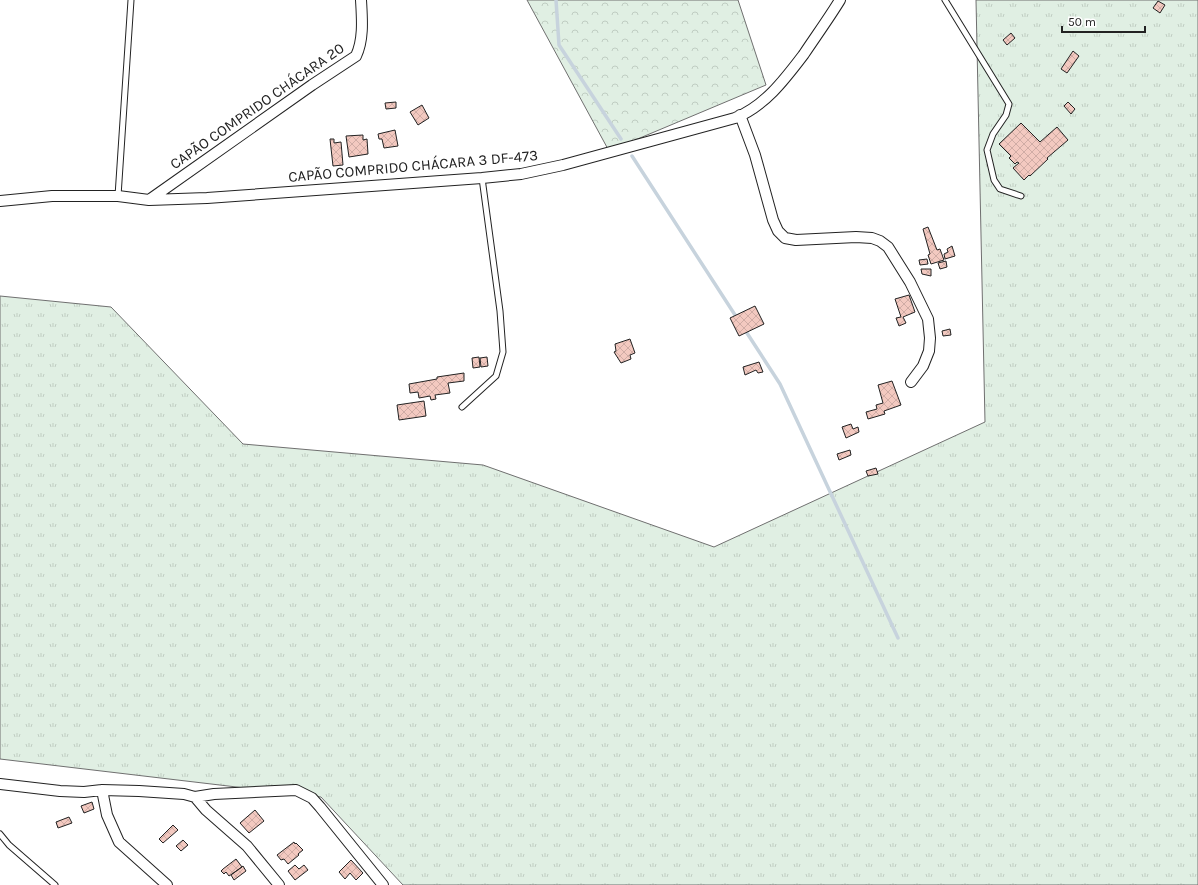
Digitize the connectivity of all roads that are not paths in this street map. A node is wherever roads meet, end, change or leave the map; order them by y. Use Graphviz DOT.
graph roads {
  1 [pos="131,0"];
  2 [pos="361,0"];
  3 [pos="840,0"];
  4 [pos="945,0"];
  5 [pos="740,115"];
  6 [pos="482,178"];
  7 [pos="118,196"];
  8 [pos="1021,196"];
  9 [pos="149,200"];
  10 [pos="0,201"];
  11 [pos="912,382"];
  12 [pos="462,407"];
  13 [pos="0,784"];
  14 [pos="102,790"];
  15 [pos="195,797"];
  16 [pos="0,834"];
  17 [pos="55,885"];
  18 [pos="167,885"];
  19 [pos="279,885"];
  20 [pos="383,885"];
  1 -- 7 [label="lane"];
  2 -- 9 [label="street, CAPÃO COMPRIDO CHÁCARA 20"];
  3 -- 5 [label="street, CAPÃO COMPRIDO CHÁCARA 3 DF-473"];
  4 -- 8 [label="lane"];
  5 -- 6 [label="street, CAPÃO COMPRIDO CHÁCARA 3 DF-473"];
  5 -- 11 [label="street"];
  6 -- 9 [label="street, CAPÃO COMPRIDO CHÁCARA 3 DF-473"];
  6 -- 12 [label="lane"];
  7 -- 9 [label="street, CAPÃO COMPRIDO CHÁCARA 3 DF-473"];
  7 -- 10 [label="street, CAPÃO COMPRIDO CHÁCARA 3 DF-473"];
  13 -- 14 [label="street"];
  14 -- 15 [label="street"];
  14 -- 18 [label="street"];
  15 -- 19 [label="street"];
  15 -- 20 [label="street"];
  16 -- 17 [label="lane"];
}
